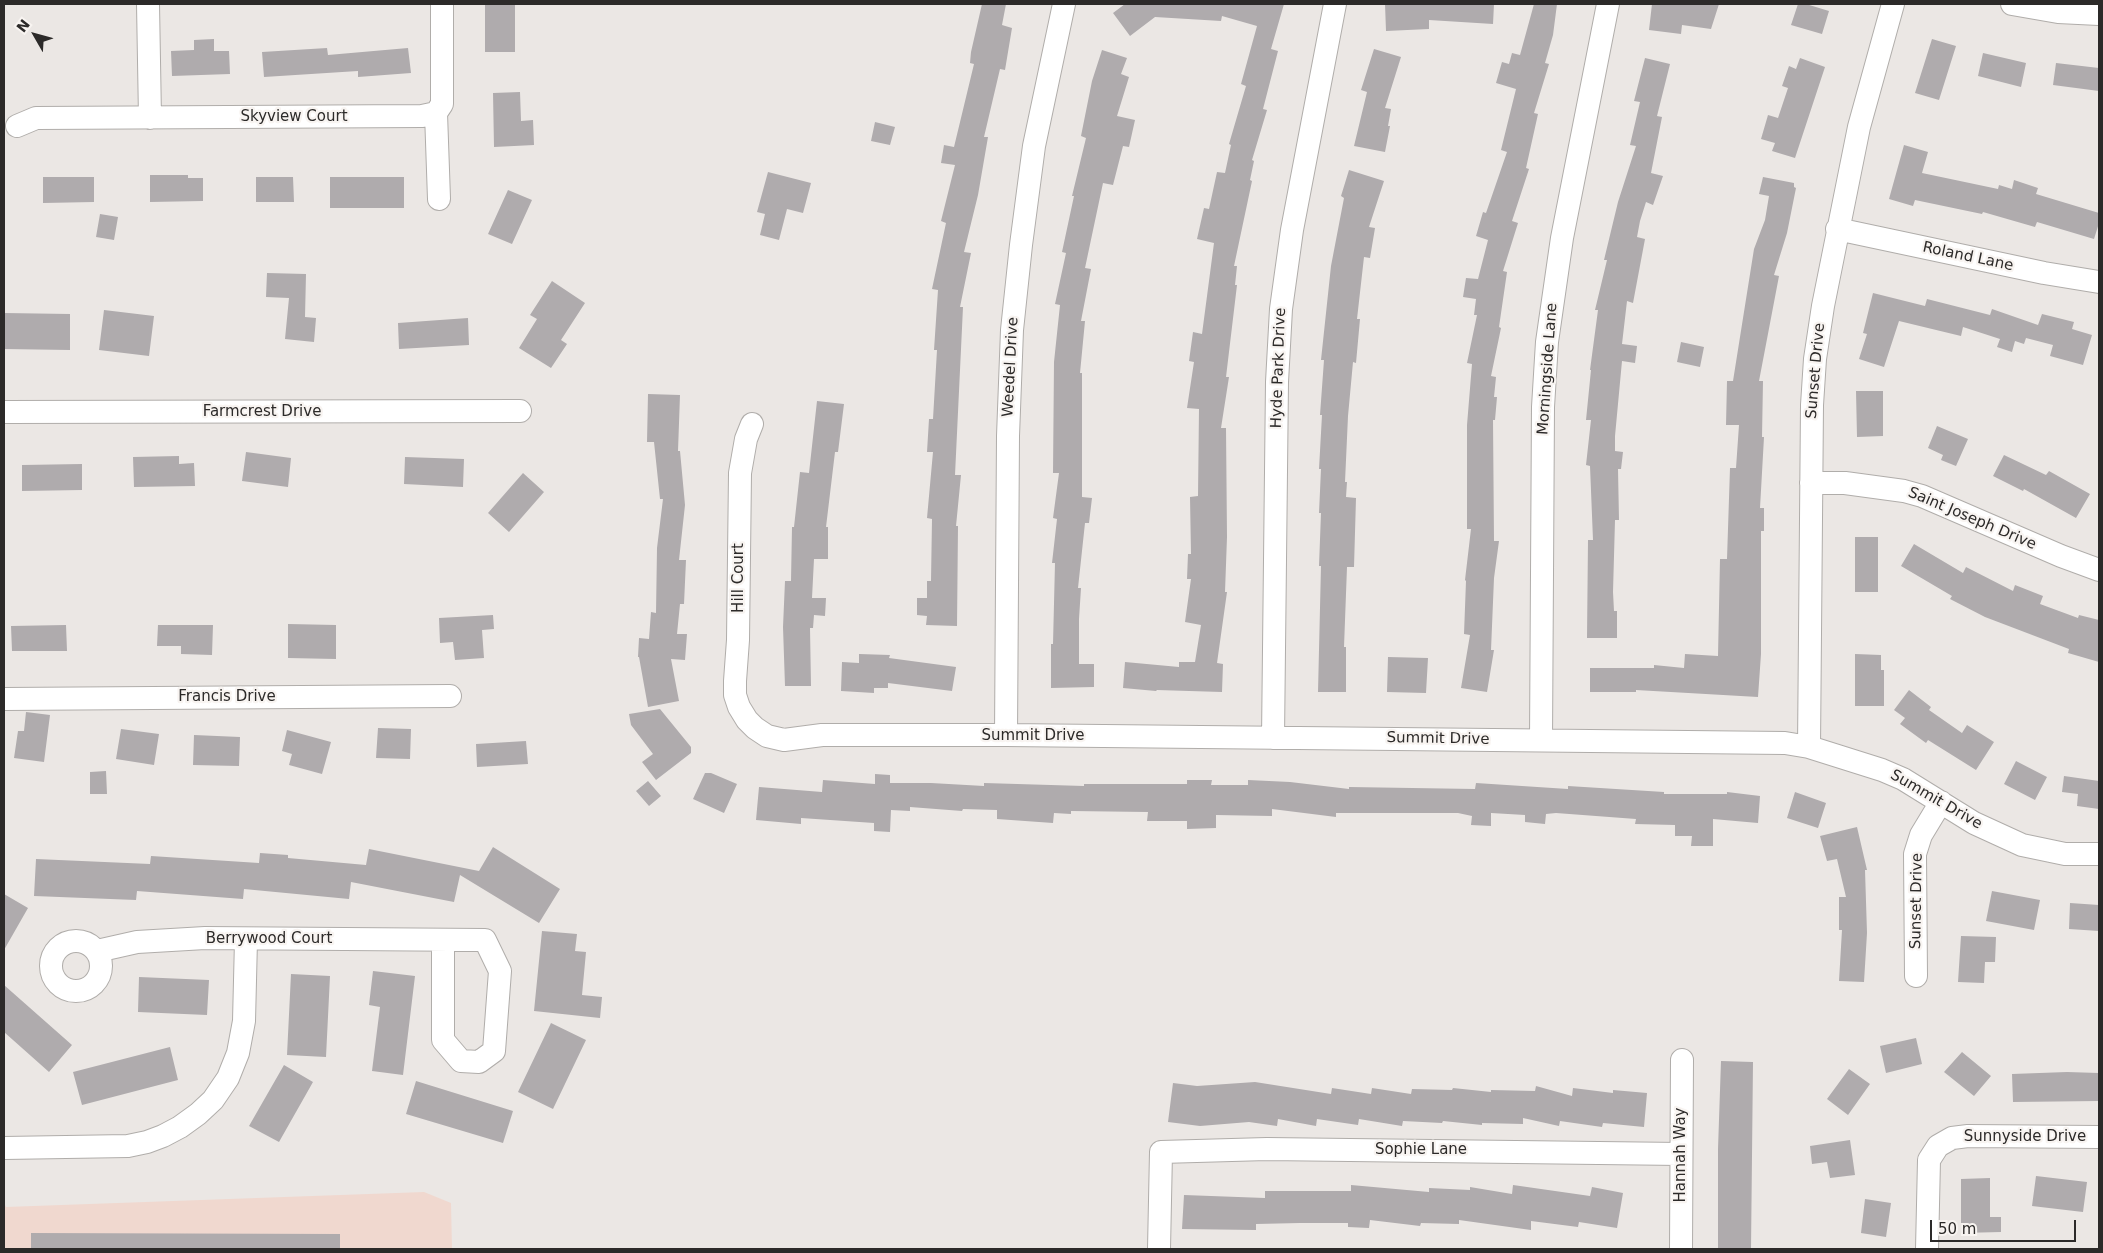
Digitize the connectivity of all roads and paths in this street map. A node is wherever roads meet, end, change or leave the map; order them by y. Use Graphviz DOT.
graph roads {
  1 [pos="148,4"];
  2 [pos="442,4"];
  3 [pos="1064,4"];
  4 [pos="1335,4"];
  5 [pos="1608,4"];
  6 [pos="1893,4"];
  7 [pos="2012,4"];
  8 [pos="2099,14"];
  9 [pos="436,113"];
  10 [pos="150,118"];
  11 [pos="17,126"];
  12 [pos="439,199"];
  13 [pos="1837,229"];
  14 [pos="2099,282"];
  15 [pos="520,411"];
  16 [pos="4,412"];
  17 [pos="752,424"];
  18 [pos="1811,483"];
  19 [pos="2099,570"];
  20 [pos="450,696"];
  21 [pos="4,699"];
  22 [pos="755,728"];
  23 [pos="1006,735"];
  24 [pos="1273,738"];
  25 [pos="1541,740"];
  26 [pos="1809,747"];
  27 [pos="1941,802"];
  28 [pos="2099,854"];
  29 [pos="246,940"];
  30 [pos="443,940"];
  31 [pos="97,952"];
  32 [pos="1916,976"];
  33 [pos="1682,1060"];
  34 [pos="2099,1137"];
  35 [pos="4,1148"];
  36 [pos="1680,1154"];
  37 [pos="1159,1249"];
  38 [pos="1681,1249"];
  39 [pos="1927,1249"];
  1 -- 10 [label="street"];
  2 -- 9 [label="street"];
  3 -- 23 [label="street, Weedel Drive"];
  4 -- 24 [label="street, Hyde Park Drive"];
  5 -- 25 [label="street, Morningside Lane"];
  6 -- 13 [label="street, Sunset Drive"];
  7 -- 8 [label="street"];
  9 -- 10 [label="street, Skyview Court"];
  9 -- 12 [label="street"];
  10 -- 11 [label="street, Skyview Court"];
  13 -- 14 [label="street, Roland Lane"];
  13 -- 18 [label="street, Sunset Drive"];
  15 -- 16 [label="street, Farmcrest Drive"];
  17 -- 22 [label="street, Hill Court"];
  18 -- 19 [label="street, Saint Joseph Drive"];
  18 -- 26 [label="street, Sunset Drive"];
  20 -- 21 [label="street, Francis Drive"];
  22 -- 23 [label="street, Summit Drive"];
  23 -- 24 [label="street, Summit Drive"];
  24 -- 25 [label="street, Summit Drive"];
  25 -- 26 [label="street, Summit Drive"];
  26 -- 27 [label="street, Summit Drive"];
  27 -- 28 [label="street, Summit Drive"];
  27 -- 32 [label="street, Sunset Drive"];
  29 -- 30 [label="street, Berrywood Court"];
  29 -- 31 [label="street, Berrywood Court"];
  29 -- 35 [label="street"];
  30 -- 30 [label="street, Berrywood Court"];
  33 -- 36 [label="street, Hannah Way"];
  34 -- 39 [label="street, Sunnyside Drive"];
  36 -- 37 [label="street, Sophie Lane"];
  36 -- 38 [label="street, Hannah Way"];
}
